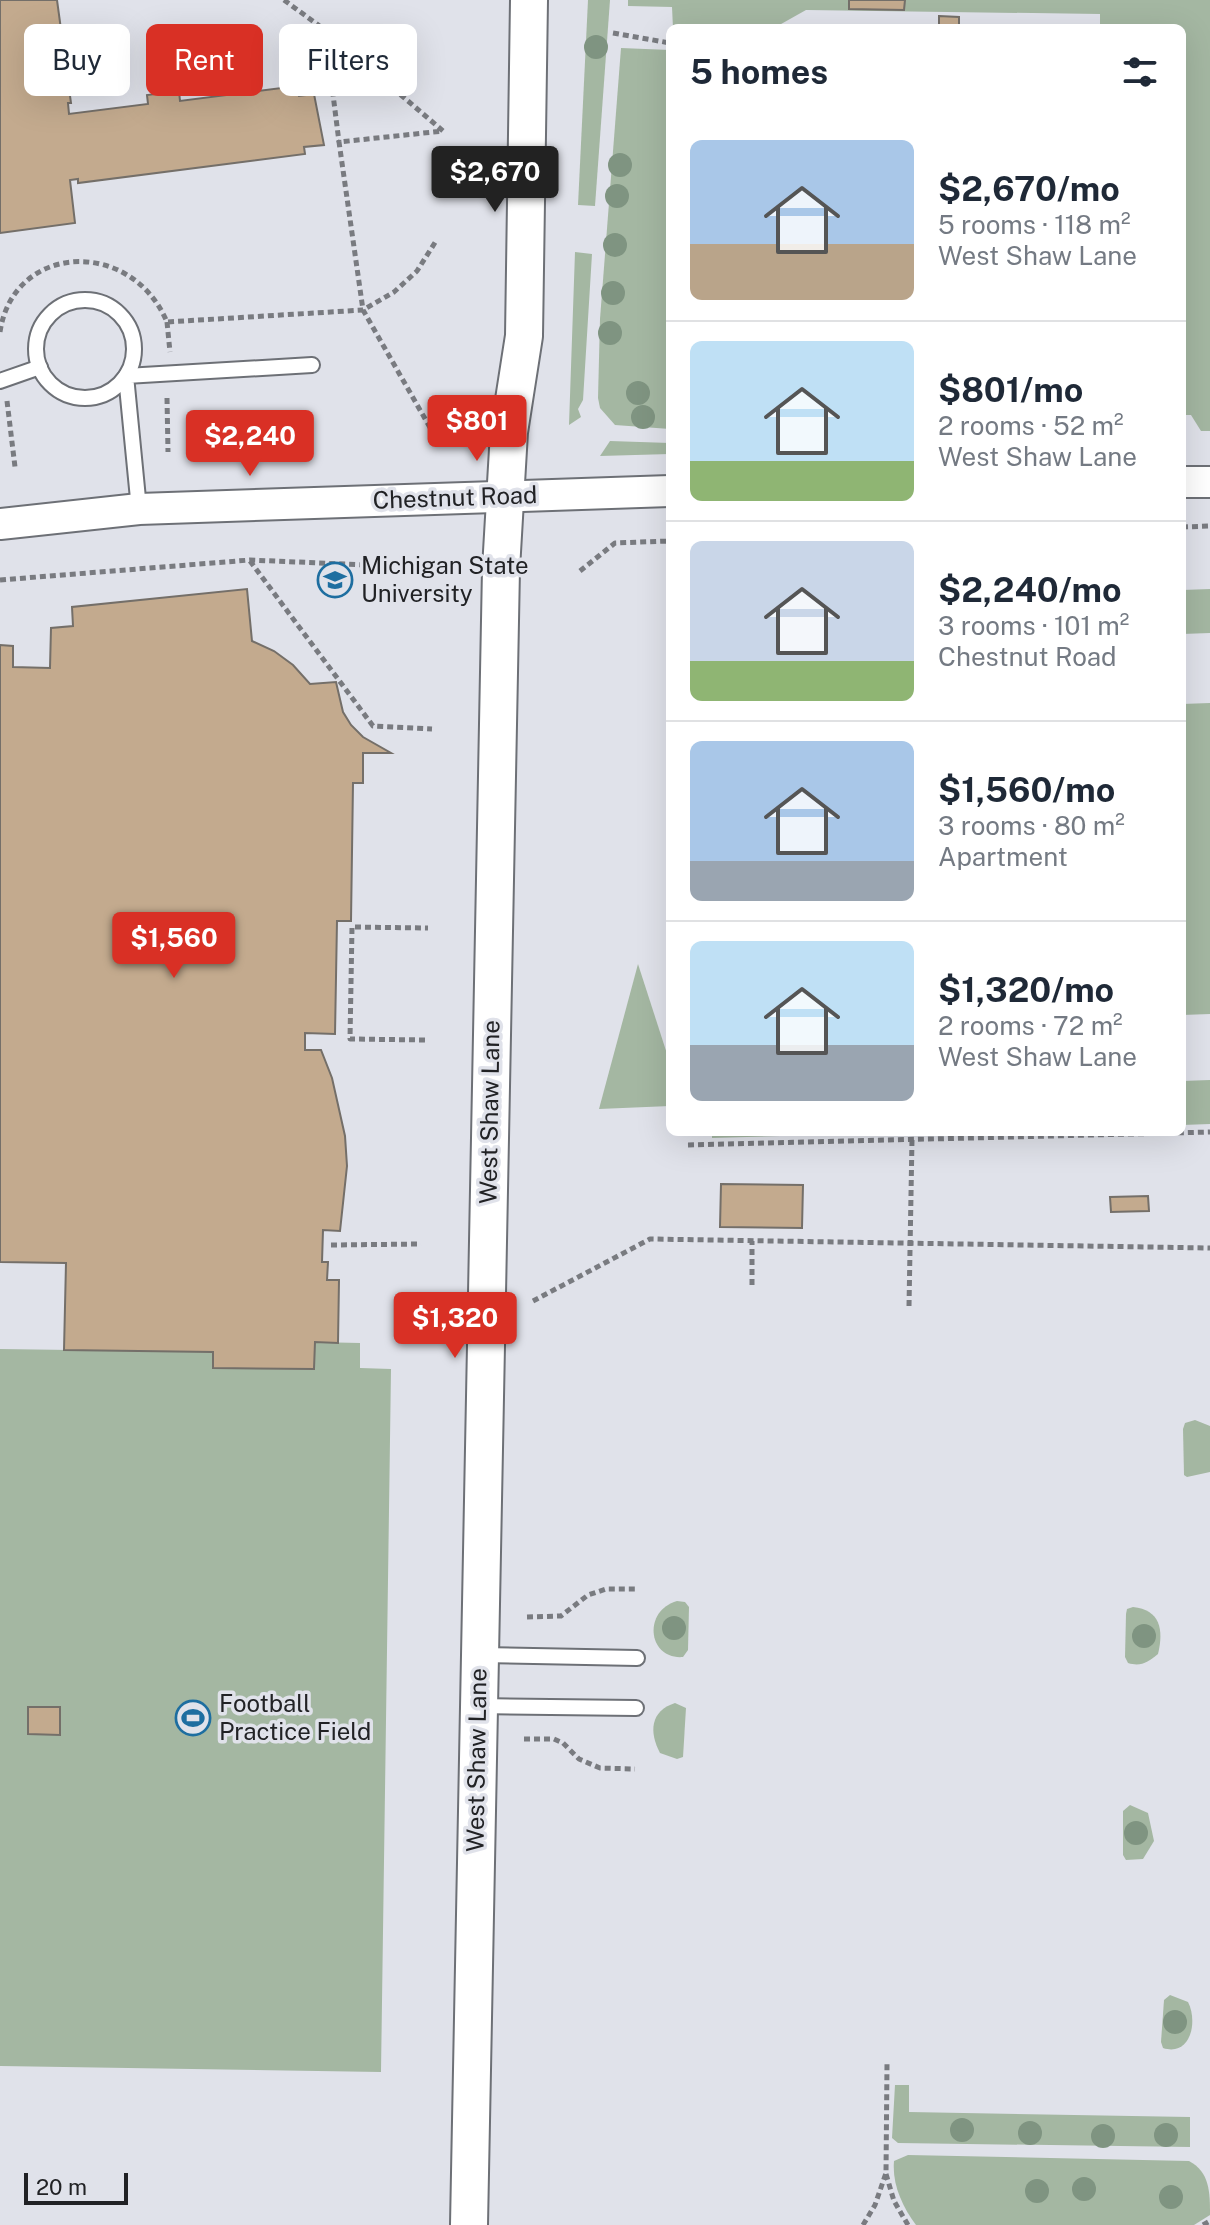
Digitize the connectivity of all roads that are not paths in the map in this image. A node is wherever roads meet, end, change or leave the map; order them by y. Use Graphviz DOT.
graph roads {
  1 [pos="529,0"];
  2 [pos="312,365"];
  3 [pos="40,367"];
  4 [pos="126,376"];
  5 [pos="2,381"];
  6 [pos="1186,482"];
  7 [pos="1210,482"];
  8 [pos="666,491"];
  9 [pos="505,497"];
  10 [pos="139,509"];
  11 [pos="0,524"];
  12 [pos="479,1655"];
  13 [pos="637,1658"];
  14 [pos="478,1706"];
  15 [pos="636,1708"];
  16 [pos="469,2225"];
  1 -- 9 [label="street, West Shaw Lane"];
  2 -- 4 [label="lane"];
  3 -- 4 [label="lane"];
  3 -- 4 [label="lane"];
  3 -- 5 [label="lane"];
  4 -- 10 [label="lane"];
  6 -- 7 [label="street"];
  8 -- 9 [label="street, Chestnut Road"];
  9 -- 10 [label="street, Chestnut Road"];
  9 -- 12 [label="street, West Shaw Lane"];
  10 -- 11 [label="street, Chestnut Road"];
  12 -- 13 [label="lane"];
  12 -- 14 [label="street, West Shaw Lane"];
  14 -- 15 [label="lane"];
  14 -- 16 [label="street, West Shaw Lane"];
}
